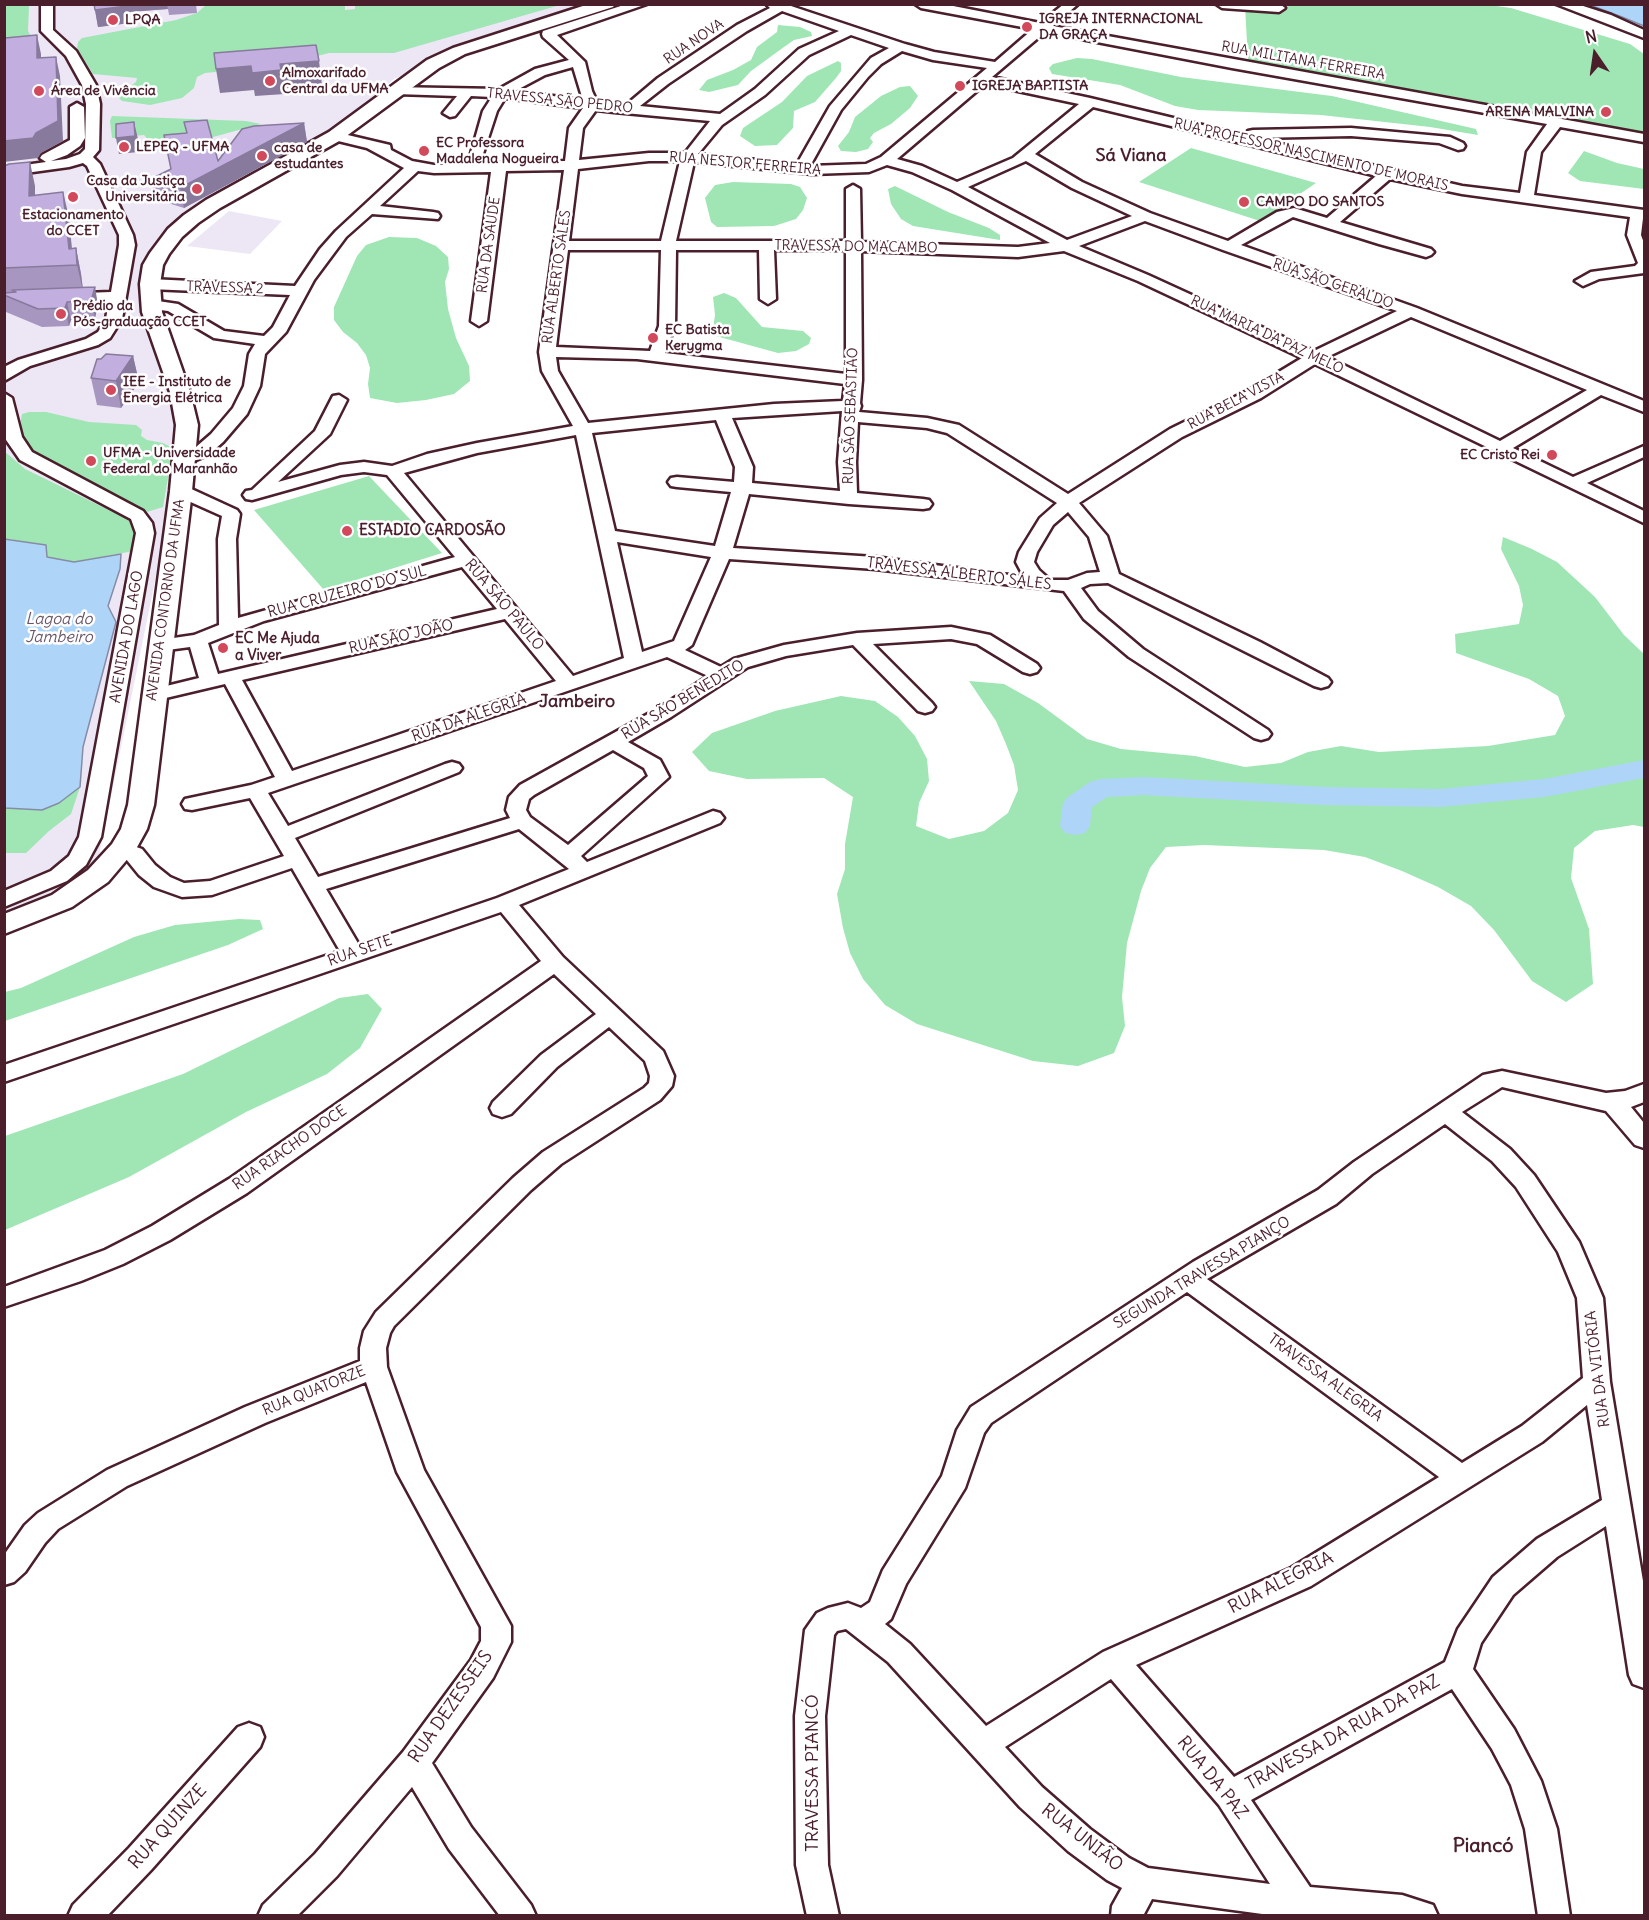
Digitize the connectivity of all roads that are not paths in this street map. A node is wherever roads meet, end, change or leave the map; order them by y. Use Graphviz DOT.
graph roads {
  1 [pos="34,4"];
  2 [pos="46,4"];
  3 [pos="607,4"];
  4 [pos="641,4"];
  5 [pos="921,4"];
  6 [pos="1072,4"];
  7 [pos="1222,4"];
  8 [pos="1562,4"];
  9 [pos="779,6"];
  10 [pos="1279,8"];
  11 [pos="1042,27"];
  12 [pos="850,30"];
  13 [pos="38,31"];
  14 [pos="1644,34"];
  15 [pos="900,47"];
  16 [pos="578,62"];
  17 [pos="996,66"];
  18 [pos="981,79"];
  19 [pos="396,90"];
  20 [pos="467,92"];
  21 [pos="501,93"];
  22 [pos="1090,102"];
  23 [pos="592,105"];
  24 [pos="628,109"];
  25 [pos="450,113"];
  26 [pos="723,118"];
  27 [pos="1556,122"];
  28 [pos="1221,134"];
  29 [pos="335,136"];
  30 [pos="1644,138"];
  31 [pos="372,145"];
  32 [pos="1458,146"];
  33 [pos="1026,154"];
  34 [pos="689,157"];
  35 [pos="85,158"];
  36 [pos="886,160"];
  37 [pos="474,162"];
  38 [pos="573,165"];
  39 [pos="4,166"];
  40 [pos="550,166"];
  41 [pos="414,167"];
  42 [pos="499,168"];
  43 [pos="801,169"];
  44 [pos="4,172"];
  45 [pos="1387,174"];
  46 [pos="957,187"];
  47 [pos="853,189"];
  48 [pos="1526,198"];
  49 [pos="369,209"];
  50 [pos="1641,213"];
  51 [pos="433,216"];
  52 [pos="1145,216"];
  53 [pos="1330,223"];
  54 [pos="668,244"];
  55 [pos="560,245"];
  56 [pos="766,245"];
  57 [pos="854,246"];
  58 [pos="1066,246"];
  59 [pos="1228,247"];
  60 [pos="1426,252"];
  61 [pos="1644,261"];
  62 [pos="1644,266"];
  63 [pos="1582,281"];
  64 [pos="300,291"];
  65 [pos="150,295"];
  66 [pos="118,296"];
  67 [pos="768,299"];
  68 [pos="4,301"];
  69 [pos="1411,311"];
  70 [pos="479,321"];
  71 [pos="268,340"];
  72 [pos="547,352"];
  73 [pos="656,356"];
  74 [pos="1314,357"];
  75 [pos="4,376"];
  76 [pos="854,380"];
  77 [pos="1602,388"];
  78 [pos="4,398"];
  79 [pos="339,400"];
  80 [pos="1644,407"];
  81 [pos="852,411"];
  82 [pos="722,414"];
  83 [pos="583,429"];
  84 [pos="1502,447"];
  85 [pos="1644,451"];
  86 [pos="184,460"];
  87 [pos="393,471"];
  88 [pos="676,482"];
  89 [pos="1573,483"];
  90 [pos="741,489"];
  91 [pos="181,491"];
  92 [pos="252,495"];
  93 [pos="849,499"];
  94 [pos="1068,502"];
  95 [pos="923,504"];
  96 [pos="231,513"];
  97 [pos="1644,518"];
  98 [pos="608,535"];
  99 [pos="722,553"];
  100 [pos="466,560"];
  101 [pos="1111,578"];
  102 [pos="1045,585"];
  103 [pos="1070,586"];
  104 [pos="510,612"];
  105 [pos="229,628"];
  106 [pos="198,639"];
  107 [pos="856,639"];
  108 [pos="160,645"];
  109 [pos="668,650"];
  110 [pos="635,662"];
  111 [pos="1029,668"];
  112 [pos="722,675"];
  113 [pos="231,677"];
  114 [pos="210,682"];
  115 [pos="1321,682"];
  116 [pos="569,684"];
  117 [pos="153,695"];
  118 [pos="925,707"];
  119 [pos="1262,734"];
  120 [pos="614,742"];
  121 [pos="452,768"];
  122 [pos="287,780"];
  123 [pos="256,790"];
  124 [pos="192,804"];
  125 [pos="519,815"];
  126 [pos="713,818"];
  127 [pos="283,836"];
  128 [pos="122,849"];
  129 [pos="297,859"];
  130 [pos="576,863"];
  131 [pos="313,886"];
  132 [pos="4,900"];
  133 [pos="505,903"];
  134 [pos="4,924"];
  135 [pos="353,954"];
  136 [pos="555,962"];
  137 [pos="610,1015"];
  138 [pos="4,1074"];
  139 [pos="1644,1092"];
  140 [pos="1612,1101"];
  141 [pos="502,1108"];
  142 [pos="1447,1113"];
  143 [pos="1644,1139"];
  144 [pos="1189,1279"];
  145 [pos="4,1298"];
  146 [pos="374,1368"];
  147 [pos="1598,1382"];
  148 [pos="1460,1477"];
  149 [pos="1617,1505"];
  150 [pos="4,1573"];
  151 [pos="864,1624"];
  152 [pos="820,1630"];
  153 [pos="1114,1661"];
  154 [pos="1643,1663"];
  155 [pos="1457,1671"];
  156 [pos="249,1737"];
  157 [pos="982,1745"];
  158 [pos="414,1762"];
  159 [pos="1230,1795"];
  160 [pos="1144,1883"];
  161 [pos="1286,1906"];
  162 [pos="84,1916"];
  163 [pos="274,1916"];
  164 [pos="520,1916"];
  165 [pos="823,1916"];
  166 [pos="1127,1916"];
  167 [pos="1422,1916"];
  168 [pos="1554,1916"];
  1 -- 13 [label="street"];
  2 -- 13 [label="street"];
  3 -- 19 [label="main road"];
  4 -- 16 [label="street"];
  5 -- 11 [label="street, RUA MILITANA FERREIRA"];
  6 -- 11 [label="street"];
  7 -- 10 [label="street"];
  8 -- 14 [label="street"];
  9 -- 12 [label="street"];
  9 -- 24 [label="street, RUA NOVA"];
  11 -- 17 [label="street"];
  11 -- 27 [label="street, RUA MILITANA FERREIRA"];
  12 -- 15 [label="street"];
  12 -- 26 [label="street"];
  13 -- 35 [label="street"];
  13 -- 39 [label="street"];
  15 -- 17 [label="street"];
  15 -- 43 [label="street"];
  16 -- 21 [label="street"];
  16 -- 23 [label="street"];
  17 -- 18 [label="street"];
  18 -- 22 [label="street, RUA PROFESSOR NASCIMENTO DE MORAIS"];
  18 -- 36 [label="street"];
  19 -- 20 [label="street, TRAVESSA SÃO PEDRO"];
  19 -- 29 [label="main road"];
  20 -- 21 [label="street, TRAVESSA SÃO PEDRO"];
  20 -- 25 [label="street"];
  21 -- 23 [label="street, TRAVESSA SÃO PEDRO"];
  21 -- 37 [label="street"];
  22 -- 28 [label="street, RUA PROFESSOR NASCIMENTO DE MORAIS"];
  22 -- 33 [label="street"];
  23 -- 24 [label="street, TRAVESSA SÃO PEDRO"];
  23 -- 38 [label="street, RUA ALBERTO SÁLES"];
  24 -- 26 [label="street, TRAVESSA SÃO PEDRO"];
  26 -- 34 [label="street"];
  27 -- 30 [label="street, RUA MILITANA FERREIRA"];
  27 -- 48 [label="street"];
  28 -- 32 [label="street"];
  28 -- 45 [label="street, RUA PROFESSOR NASCIMENTO DE MORAIS"];
  29 -- 31 [label="street, RUA NESTOR FERREIRA"];
  29 -- 65 [label="main road"];
  31 -- 37 [label="street, RUA NESTOR FERREIRA"];
  31 -- 41 [label="street, RUA NESTOR FERREIRA"];
  33 -- 46 [label="street"];
  33 -- 52 [label="street, RUA SÃO GERALDO"];
  34 -- 38 [label="street, RUA NESTOR FERREIRA"];
  34 -- 43 [label="street, RUA NESTOR FERREIRA"];
  34 -- 54 [label="street"];
  35 -- 44 [label="street"];
  35 -- 66 [label="street"];
  36 -- 43 [label="street, RUA NESTOR FERREIRA"];
  36 -- 46 [label="street, RUA MARIA DA PAZ MELO"];
  37 -- 40 [label="street, RUA NESTOR FERREIRA"];
  38 -- 40 [label="street, RUA NESTOR FERREIRA"];
  38 -- 55 [label="street, RUA ALBERTO SÁLES"];
  40 -- 42 [label="street, RUA NESTOR FERREIRA"];
  41 -- 42 [label="street, RUA NESTOR FERREIRA"];
  41 -- 49 [label="street"];
  42 -- 70 [label="street, RUA DA SAUDE"];
  45 -- 48 [label="street, RUA PROFESSOR NASCIMENTO DE MORAIS"];
  45 -- 53 [label="street"];
  46 -- 58 [label="street, RUA MARIA DA PAZ MELO"];
  47 -- 57 [label="street, RUA SÃO SEBASTIÃO"];
  48 -- 50 [label="street, RUA PROFESSOR NASCIMENTO DE MORAIS"];
  49 -- 51 [label="street"];
  49 -- 64 [label="street"];
  50 -- 61 [label="street"];
  52 -- 58 [label="street, TRAVESSA DO MACAMBO"];
  52 -- 59 [label="street, RUA SÃO GERALDO"];
  53 -- 59 [label="street"];
  53 -- 60 [label="street"];
  54 -- 55 [label="street, TRAVESSA DO MACAMBO"];
  54 -- 56 [label="street, TRAVESSA DO MACAMBO"];
  54 -- 73 [label="street"];
  55 -- 72 [label="street, RUA ALBERTO SÁLES"];
  56 -- 57 [label="street, TRAVESSA DO MACAMBO"];
  56 -- 67 [label="street"];
  57 -- 58 [label="street, TRAVESSA DO MACAMBO"];
  57 -- 76 [label="street, RUA SÃO SEBASTIÃO"];
  58 -- 74 [label="street, RUA MARIA DA PAZ MELO"];
  59 -- 69 [label="street, RUA SÃO GERALDO"];
  62 -- 63 [label="street"];
  64 -- 65 [label="street, TRAVESSA 2"];
  64 -- 71 [label="street"];
  65 -- 71 [label="street"];
  65 -- 86 [label="main road, AVENIDA CONTORNO DA UFMA"];
  66 -- 68 [label="street"];
  66 -- 75 [label="street"];
  69 -- 74 [label="street, RUA BELA VISTA"];
  69 -- 77 [label="street, RUA SÃO GERALDO"];
  71 -- 86 [label="street"];
  72 -- 73 [label="street"];
  72 -- 83 [label="street, RUA ALBERTO SÁLES"];
  73 -- 76 [label="street"];
  74 -- 84 [label="street, RUA MARIA DA PAZ MELO"];
  74 -- 94 [label="street, RUA BELA VISTA"];
  76 -- 81 [label="street, RUA SÃO SEBASTIÃO"];
  77 -- 80 [label="street, RUA SÃO GERALDO"];
  77 -- 84 [label="street"];
  78 -- 132 [label="street, AVENIDA DO LAGO"];
  79 -- 92 [label="street"];
  81 -- 82 [label="street"];
  81 -- 93 [label="street, RUA SÃO SEBASTIÃO"];
  81 -- 94 [label="street"];
  82 -- 83 [label="street"];
  82 -- 90 [label="street, RUA DA ALEGRIA"];
  83 -- 87 [label="street"];
  83 -- 98 [label="street, RUA ALBERTO SÁLES"];
  84 -- 89 [label="street, RUA MARIA DA PAZ MELO"];
  85 -- 89 [label="street"];
  86 -- 91 [label="main road, AVENIDA CONTORNO DA UFMA"];
  87 -- 92 [label="street"];
  87 -- 100 [label="street, RUA SÃO PAULO"];
  88 -- 90 [label="street"];
  89 -- 97 [label="street, RUA MARIA DA PAZ MELO"];
  90 -- 93 [label="street"];
  90 -- 99 [label="street, RUA DA ALEGRIA"];
  91 -- 96 [label="street"];
  91 -- 108 [label="main road, AVENIDA CONTORNO DA UFMA"];
  92 -- 96 [label="street"];
  93 -- 95 [label="street"];
  94 -- 101 [label="street"];
  94 -- 102 [label="street, RUA BELA VISTA"];
  96 -- 105 [label="street"];
  98 -- 99 [label="street, TRAVESSA ALBERTO SÁLES"];
  98 -- 110 [label="street, RUA ALBERTO SÁLES"];
  99 -- 102 [label="street, TRAVESSA ALBERTO SÁLES"];
  99 -- 109 [label="street, RUA DA ALEGRIA"];
  100 -- 104 [label="street, RUA SÃO PAULO"];
  100 -- 105 [label="street, RUA CRUZEIRO DO SUL"];
  101 -- 103 [label="street, TRAVESSA ALBERTO SÁLES"];
  101 -- 115 [label="street"];
  102 -- 103 [label="street, TRAVESSA ALBERTO SÁLES"];
  103 -- 119 [label="street"];
  104 -- 113 [label="street, RUA SÃO JOÃO"];
  104 -- 116 [label="street, RUA SÃO PAULO"];
  105 -- 106 [label="street, RUA CRUZEIRO DO SUL"];
  106 -- 108 [label="street, RUA CRUZEIRO DO SUL"];
  106 -- 114 [label="street"];
  107 -- 111 [label="street, RUA SÃO BENEDITO"];
  107 -- 112 [label="street, RUA SÃO BENEDITO"];
  107 -- 118 [label="street"];
  108 -- 117 [label="main road, AVENIDA CONTORNO DA UFMA"];
  109 -- 110 [label="street, RUA DA ALEGRIA"];
  109 -- 112 [label="street"];
  110 -- 116 [label="street, RUA DA ALEGRIA"];
  112 -- 120 [label="street, RUA SÃO BENEDITO"];
  113 -- 114 [label="street, RUA SÃO JOÃO"];
  113 -- 122 [label="street"];
  114 -- 117 [label="street, RUA SÃO JOÃO"];
  116 -- 122 [label="street, RUA DA ALEGRIA"];
  117 -- 128 [label="main road, AVENIDA CONTORNO DA UFMA"];
  120 -- 125 [label="street, RUA SÃO BENEDITO"];
  120 -- 130 [label="street"];
  121 -- 127 [label="street"];
  122 -- 123 [label="street, RUA DA ALEGRIA"];
  123 -- 124 [label="street, RUA DA ALEGRIA"];
  123 -- 127 [label="street"];
  125 -- 130 [label="street"];
  125 -- 131 [label="street"];
  126 -- 130 [label="street, RUA SETE"];
  127 -- 129 [label="street"];
  128 -- 129 [label="street"];
  128 -- 134 [label="main road, AVENIDA CONTORNO DA UFMA"];
  129 -- 131 [label="street"];
  130 -- 133 [label="street, RUA SETE"];
  131 -- 135 [label="street"];
  133 -- 135 [label="street, RUA SETE"];
  133 -- 136 [label="street"];
  135 -- 138 [label="street, RUA SETE"];
  136 -- 137 [label="street"];
  136 -- 145 [label="street, RUA RIACHO DOCE"];
  137 -- 141 [label="street"];
  137 -- 146 [label="street, RUA QUATORZE"];
  139 -- 140 [label="street, SEGUNDA TRAVESSA PIANÇO"];
  140 -- 142 [label="street, SEGUNDA TRAVESSA PIANÇO"];
  140 -- 143 [label="street"];
  142 -- 144 [label="street, SEGUNDA TRAVESSA PIANÇO"];
  142 -- 147 [label="street, RUA DA VITÓRIA"];
  144 -- 148 [label="street, TRAVESSA ALEGRIA"];
  144 -- 151 [label="street, SEGUNDA TRAVESSA PIANÇO"];
  146 -- 150 [label="street, RUA QUATORZE"];
  146 -- 158 [label="street, RUA DEZESSEIS"];
  147 -- 148 [label="street, RUA ALEGRIA"];
  147 -- 149 [label="street, RUA DA VITÓRIA"];
  148 -- 153 [label="street, RUA ALEGRIA"];
  149 -- 154 [label="street, RUA DA VITÓRIA"];
  149 -- 155 [label="street"];
  151 -- 152 [label="street, RUA UNIÃO"];
  151 -- 157 [label="street, RUA UNIÃO"];
  152 -- 165 [label="street, TRAVESSA PIANCÓ"];
  153 -- 157 [label="street, RUA ALEGRIA"];
  153 -- 159 [label="street, RUA DA PAZ"];
  155 -- 159 [label="street, TRAVESSA DA RUA DA PAZ"];
  155 -- 168 [label="street"];
  156 -- 162 [label="street, RUA QUINZE"];
  157 -- 160 [label="street, RUA UNIÃO"];
  158 -- 163 [label="street, RUA DEZESSEIS"];
  158 -- 164 [label="street"];
  159 -- 161 [label="street, RUA DA PAZ"];
  160 -- 161 [label="street, RUA UNIÃO"];
  160 -- 166 [label="street"];
  161 -- 167 [label="street, RUA UNIÃO"];
}
